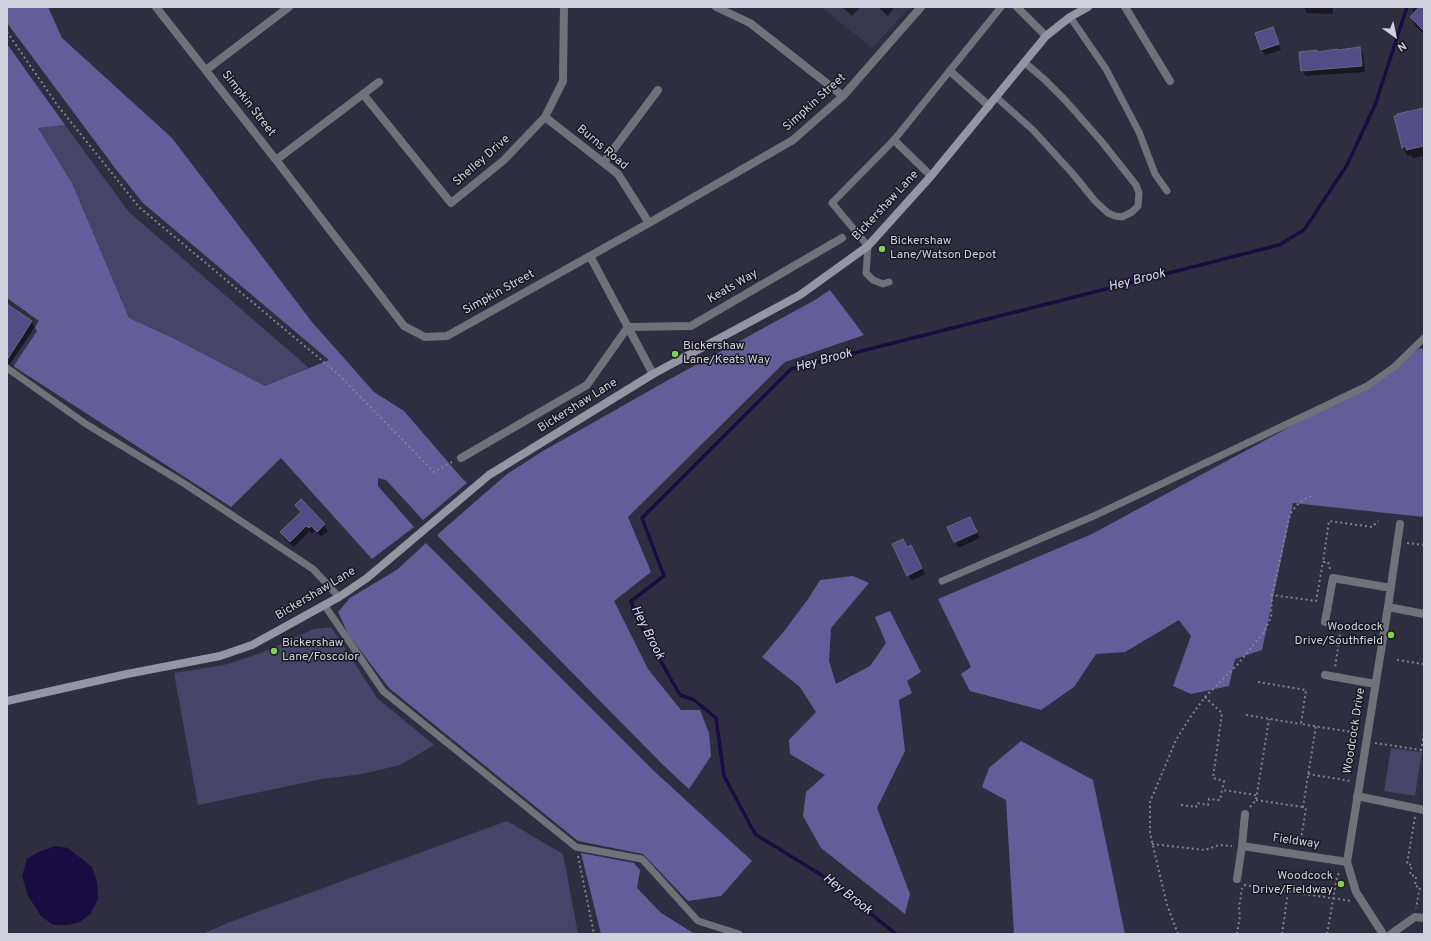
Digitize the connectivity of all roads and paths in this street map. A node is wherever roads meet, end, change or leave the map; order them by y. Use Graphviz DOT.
graph roads {
  1 [pos="156,7"];
  2 [pos="288,7"];
  3 [pos="564,7"];
  4 [pos="716,7"];
  5 [pos="921,7"];
  6 [pos="1001,7"];
  7 [pos="1017,7"];
  8 [pos="1088,7"];
  9 [pos="1125,7"];
  10 [pos="1070,17"];
  11 [pos="7,32"];
  12 [pos="1046,36"];
  13 [pos="1024,62"];
  14 [pos="206,70"];
  15 [pos="950,70"];
  16 [pos="1170,81"];
  17 [pos="379,82"];
  18 [pos="658,90"];
  19 [pos="363,94"];
  20 [pos="843,96"];
  21 [pos="996,97"];
  22 [pos="989,106"];
  23 [pos="545,117"];
  24 [pos="894,140"];
  25 [pos="276,160"];
  26 [pos="604,162"];
  27 [pos="931,176"];
  28 [pos="1167,191"];
  29 [pos="649,223"];
  30 [pos="842,238"];
  31 [pos="868,246"];
  32 [pos="590,256"];
  33 [pos="889,282"];
  34 [pos="628,327"];
  35 [pos="1424,338"];
  36 [pos="7,368"];
  37 [pos="653,374"];
  38 [pos="462,458"];
  39 [pos="1311,496"];
  40 [pos="1378,521"];
  41 [pos="1400,524"];
  42 [pos="1398,542"];
  43 [pos="1424,545"];
  44 [pos="1323,562"];
  45 [pos="1333,578"];
  46 [pos="942,580"];
  47 [pos="1391,588"];
  48 [pos="1272,595"];
  49 [pos="339,597"];
  50 [pos="325,606"];
  51 [pos="1388,608"];
  52 [pos="1424,614"];
  53 [pos="1325,622"];
  54 [pos="1397,660"];
  55 [pos="1424,664"];
  56 [pos="1329,676"];
  57 [pos="1258,682"];
  58 [pos="1375,684"];
  59 [pos="1205,697"];
  60 [pos="7,701"];
  61 [pos="1246,715"];
  62 [pos="1269,719"];
  63 [pos="1300,724"];
  64 [pos="1316,726"];
  65 [pos="1424,731"];
  66 [pos="1366,738"];
  67 [pos="1423,740"];
  68 [pos="1422,751"];
  69 [pos="1308,774"];
  70 [pos="1359,782"];
  71 [pos="1222,790"];
  72 [pos="1256,795"];
  73 [pos="1357,796"];
  74 [pos="1256,800"];
  75 [pos="1181,805"];
  76 [pos="1303,807"];
  77 [pos="1420,809"];
  78 [pos="1245,814"];
  79 [pos="1152,844"];
  80 [pos="1242,846"];
  81 [pos="576,847"];
  82 [pos="1299,854"];
  83 [pos="1347,862"];
  84 [pos="1237,879"];
  85 [pos="1288,892"];
  86 [pos="1333,899"];
  87 [pos="1362,901"];
  88 [pos="1415,917"];
  89 [pos="1424,918"];
  90 [pos="594,934"];
  91 [pos="739,934"];
  92 [pos="1178,934"];
  93 [pos="1237,934"];
  94 [pos="1282,934"];
  95 [pos="1328,934"];
  96 [pos="1383,934"];
  97 [pos="1391,934"];
  1 -- 14 [label="street, Simpkin Street"];
  2 -- 14 [label="street"];
  3 -- 23 [label="street, Shelley Drive"];
  4 -- 20 [label="street"];
  5 -- 20 [label="street, Simpkin Street"];
  6 -- 15 [label="lane"];
  7 -- 12 [label="street"];
  8 -- 10 [label="main road, Bickershaw Lane"];
  9 -- 16 [label="street"];
  10 -- 12 [label="main road, Bickershaw Lane"];
  10 -- 28 [label="lane"];
  11 -- 38 [label="path"];
  12 -- 13 [label="main road, Bickershaw Lane"];
  13 -- 21 [label="main road, Bickershaw Lane"];
  13 -- 21 [label="lane"];
  14 -- 25 [label="street, Simpkin Street"];
  15 -- 22 [label="street"];
  15 -- 24 [label="lane"];
  17 -- 19 [label="street"];
  18 -- 26 [label="street"];
  19 -- 23 [label="street, Shelley Drive"];
  19 -- 25 [label="street"];
  20 -- 29 [label="street, Simpkin Street"];
  21 -- 22 [label="main road, Bickershaw Lane"];
  22 -- 27 [label="main road, Bickershaw Lane"];
  23 -- 26 [label="street, Burns Road"];
  24 -- 27 [label="street"];
  24 -- 31 [label="lane"];
  25 -- 32 [label="street, Simpkin Street"];
  26 -- 29 [label="street, Burns Road"];
  27 -- 31 [label="main road, Bickershaw Lane"];
  29 -- 32 [label="street, Simpkin Street"];
  30 -- 34 [label="street, Keats Way"];
  31 -- 33 [label="lane"];
  31 -- 37 [label="main road, Bickershaw Lane"];
  32 -- 34 [label="street"];
  34 -- 37 [label="street"];
  34 -- 38 [label="street"];
  35 -- 46 [label="lane"];
  36 -- 49 [label="lane"];
  37 -- 49 [label="main road, Bickershaw Lane"];
  39 -- 48 [label="path"];
  40 -- 44 [label="path"];
  41 -- 42 [label="street, Woodcock Drive"];
  42 -- 43 [label="path"];
  42 -- 47 [label="street, Woodcock Drive"];
  44 -- 45 [label="path"];
  44 -- 48 [label="path"];
  45 -- 47 [label="street"];
  45 -- 53 [label="street"];
  47 -- 51 [label="street, Woodcock Drive"];
  48 -- 59 [label="path"];
  49 -- 50 [label="main road, Bickershaw Lane"];
  50 -- 60 [label="main road, Bickershaw Lane"];
  50 -- 81 [label="lane"];
  51 -- 52 [label="street"];
  51 -- 58 [label="street, Woodcock Drive"];
  53 -- 56 [label="path"];
  54 -- 55 [label="path"];
  56 -- 58 [label="street"];
  57 -- 63 [label="path"];
  58 -- 66 [label="street, Woodcock Drive"];
  59 -- 71 [label="path"];
  59 -- 79 [label="path"];
  61 -- 62 [label="path"];
  62 -- 63 [label="path"];
  62 -- 72 [label="path"];
  63 -- 64 [label="path"];
  64 -- 66 [label="path"];
  64 -- 69 [label="path"];
  65 -- 67 [label="path"];
  66 -- 68 [label="path"];
  66 -- 70 [label="street, Woodcock Drive"];
  67 -- 68 [label="path"];
  69 -- 70 [label="path"];
  69 -- 76 [label="path"];
  70 -- 73 [label="street, Woodcock Drive"];
  71 -- 72 [label="path"];
  71 -- 75 [label="path"];
  72 -- 74 [label="path"];
  73 -- 77 [label="street"];
  73 -- 83 [label="street, Woodcock Drive"];
  74 -- 76 [label="path"];
  74 -- 78 [label="path"];
  76 -- 82 [label="path"];
  77 -- 88 [label="path"];
  78 -- 80 [label="street"];
  79 -- 80 [label="path"];
  79 -- 92 [label="path"];
  80 -- 82 [label="street, Fieldway"];
  80 -- 84 [label="street"];
  81 -- 90 [label="path"];
  81 -- 91 [label="lane"];
  82 -- 83 [label="street, Fieldway"];
  83 -- 86 [label="path"];
  83 -- 87 [label="street, Woodcock Drive"];
  85 -- 86 [label="path"];
  85 -- 93 [label="path"];
  85 -- 94 [label="path"];
  86 -- 87 [label="path"];
  86 -- 95 [label="path"];
  87 -- 96 [label="street, Woodcock Drive"];
  88 -- 89 [label="street"];
  88 -- 97 [label="street"];
}
